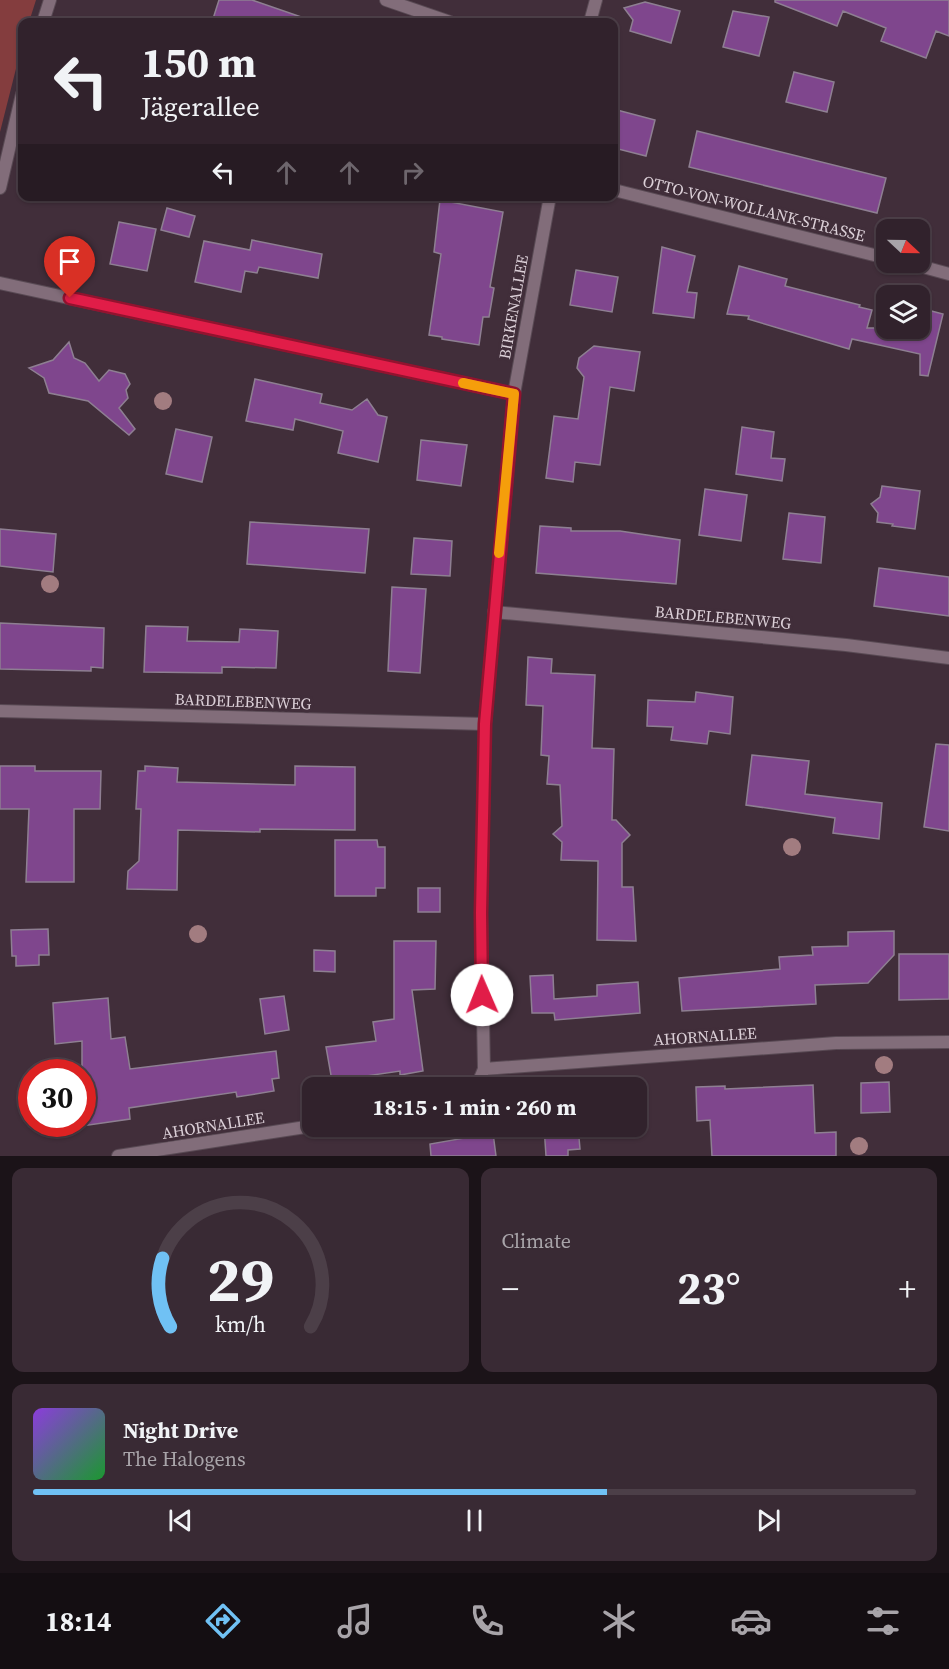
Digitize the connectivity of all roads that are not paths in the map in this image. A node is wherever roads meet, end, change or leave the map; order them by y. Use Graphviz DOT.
graph roads {
  1 [pos="50,0"];
  2 [pos="386,0"];
  3 [pos="596,0"];
  4 [pos="44,18"];
  5 [pos="438,18"];
  6 [pos="591,18"];
  7 [pos="18,111"];
  8 [pos="0,188"];
  9 [pos="618,191"];
  10 [pos="549,201"];
  11 [pos="876,256"];
  12 [pos="930,268"];
  13 [pos="949,273"];
  14 [pos="0,283"];
  15 [pos="514,394"];
  16 [pos="494,612"];
  17 [pos="949,658"];
  18 [pos="0,711"];
  19 [pos="485,724"];
  20 [pos="949,1042"];
  21 [pos="484,1070"];
  22 [pos="481,1077"];
  23 [pos="302,1128"];
  24 [pos="118,1156"];
  1 -- 4 [label="street"];
  2 -- 5 [label="street"];
  3 -- 6 [label="street"];
  7 -- 8 [label="street"];
  9 -- 11 [label="street, OTTO-VON-WOLLANK-STRASSE"];
  10 -- 15 [label="street, BIRKENALLEE"];
  12 -- 13 [label="street"];
  14 -- 15 [label="street"];
  15 -- 16 [label="street, BIRKENALLEE"];
  16 -- 17 [label="street, BARDELEBENWEG"];
  16 -- 19 [label="street, BIRKENALLEE"];
  18 -- 19 [label="street, BARDELEBENWEG"];
  19 -- 21 [label="street, BIRKENALLEE"];
  20 -- 21 [label="street, AHORNALLEE"];
  21 -- 22 [label="street"];
  23 -- 24 [label="street, AHORNALLEE"];
}
